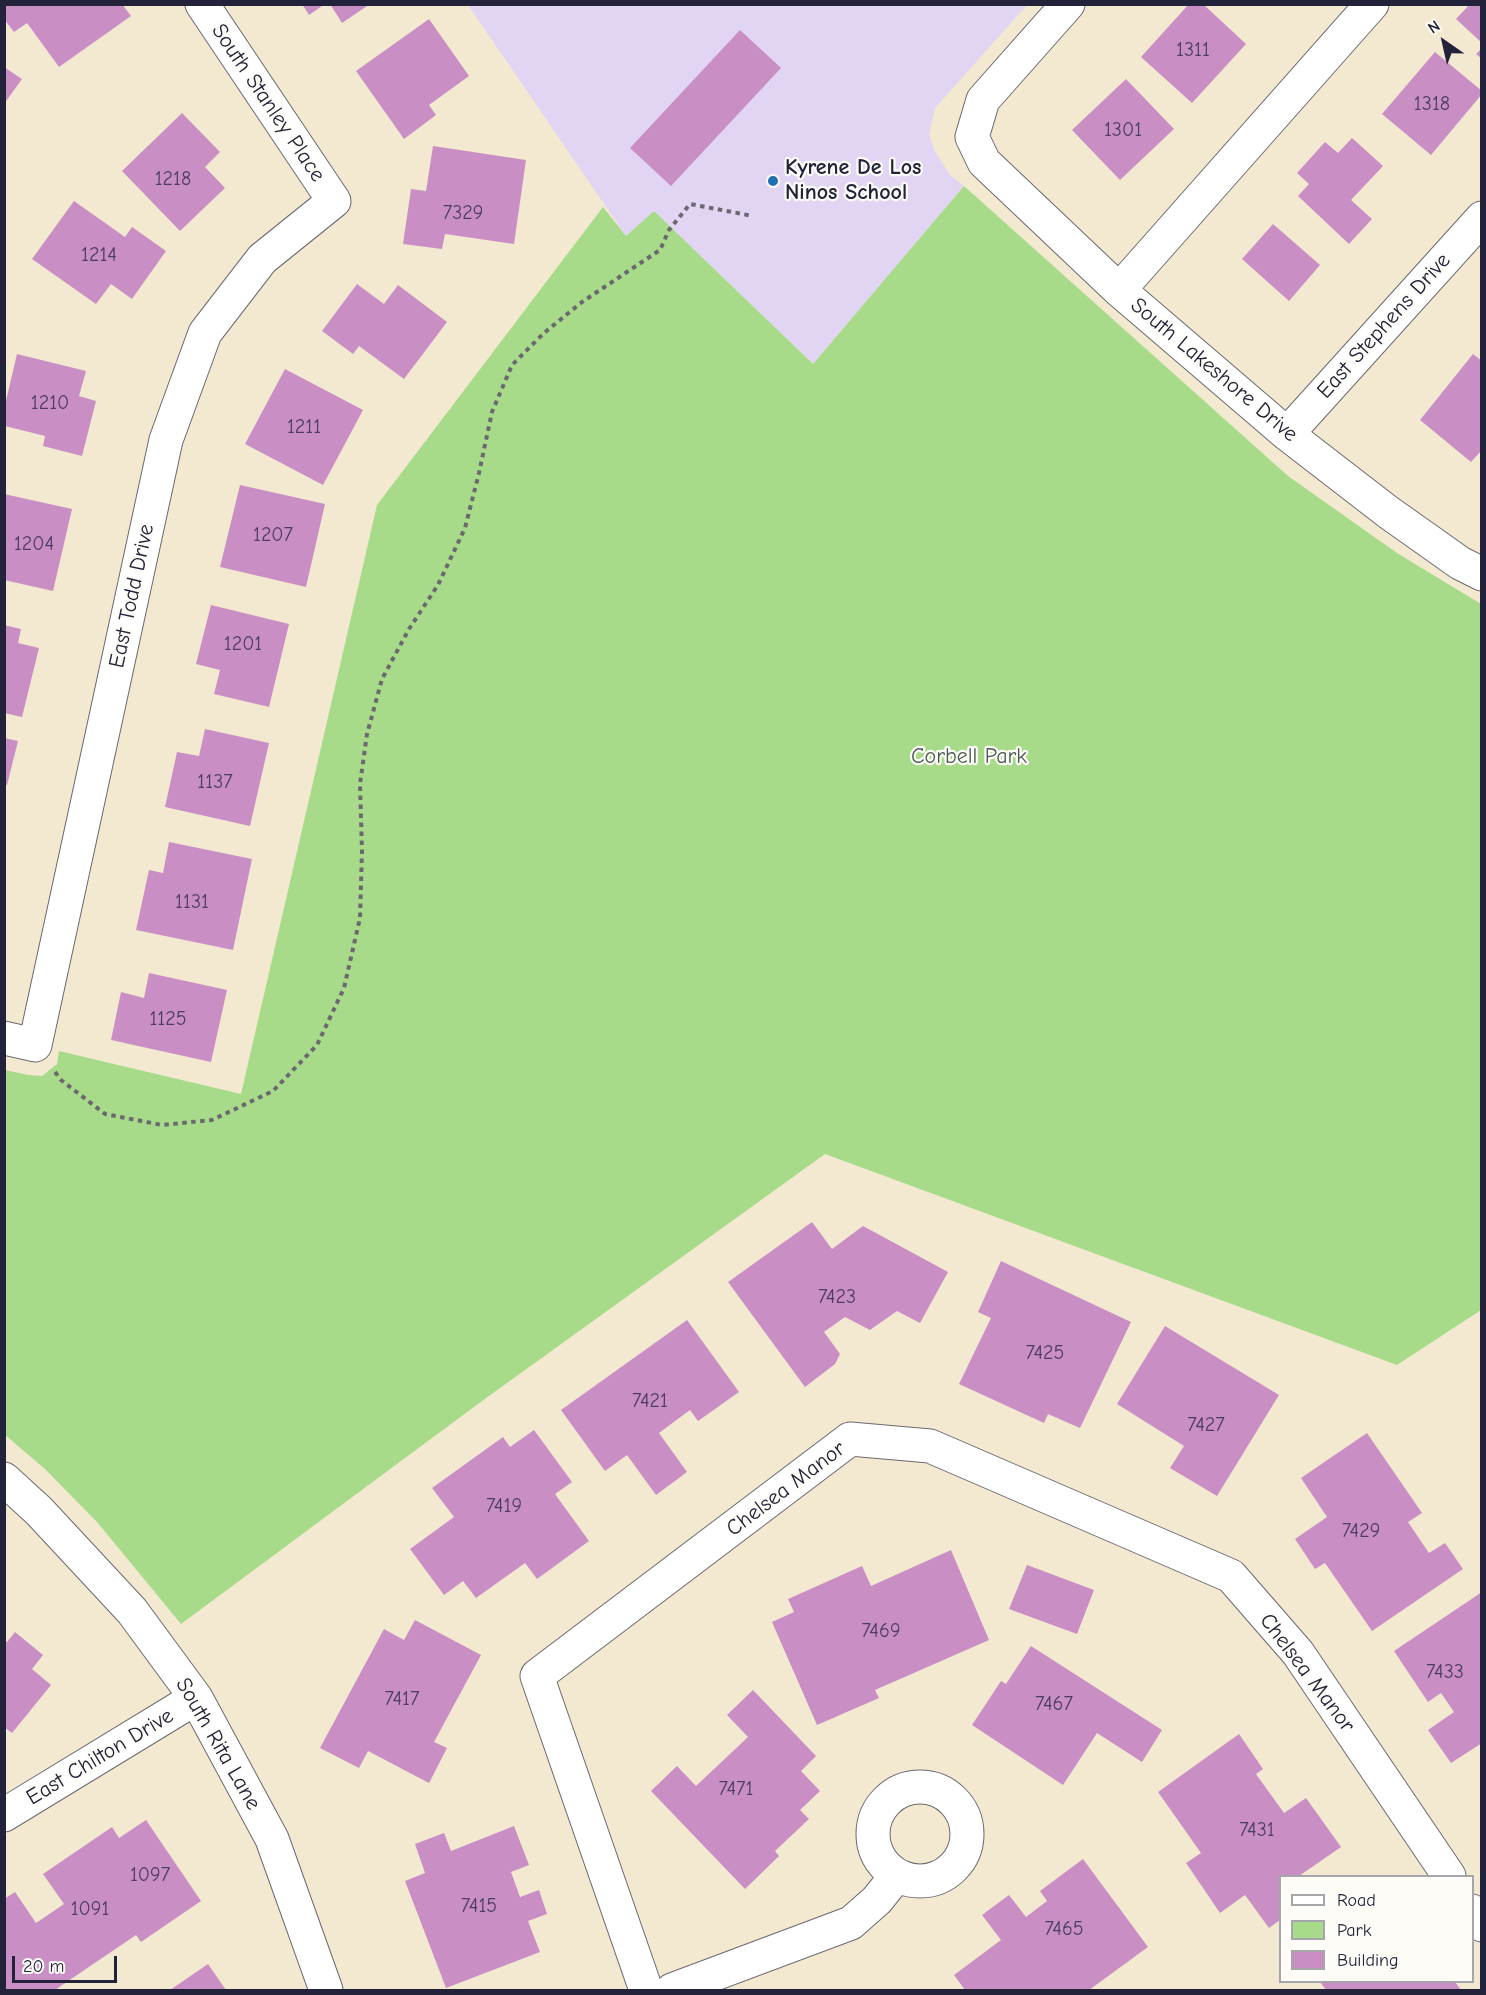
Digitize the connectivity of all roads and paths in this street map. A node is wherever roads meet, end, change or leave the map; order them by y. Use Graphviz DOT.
graph roads {
  1 [pos="202,4"];
  2 [pos="1068,4"];
  3 [pos="1372,4"];
  4 [pos="334,201"];
  5 [pos="753,216"];
  6 [pos="1482,218"];
  7 [pos="1119,290"];
  8 [pos="1287,434"];
  9 [pos="1482,574"];
  10 [pos="20,1041"];
  11 [pos="4,1479"];
  12 [pos="196,1698"];
  13 [pos="4,1815"];
  14 [pos="897,1875"];
  15 [pos="1448,1875"];
  16 [pos="326,1990"];
  17 [pos="646,1990"];
  18 [pos="672,1990"];
  1 -- 4 [label="street, South Stanley Place"];
  2 -- 7 [label="street, South Lakeshore Drive"];
  3 -- 7 [label="street"];
  4 -- 10 [label="street, East Todd Drive"];
  5 -- 10 [label="path"];
  6 -- 8 [label="street, East Stephens Drive"];
  7 -- 8 [label="street, South Lakeshore Drive"];
  8 -- 9 [label="street, South Lakeshore Drive"];
  11 -- 12 [label="street, South Rita Lane"];
  12 -- 13 [label="street, East Chilton Drive"];
  12 -- 16 [label="street, South Rita Lane"];
  14 -- 18 [label="street"];
  15 -- 17 [label="street, Chelsea Manor"];
}
